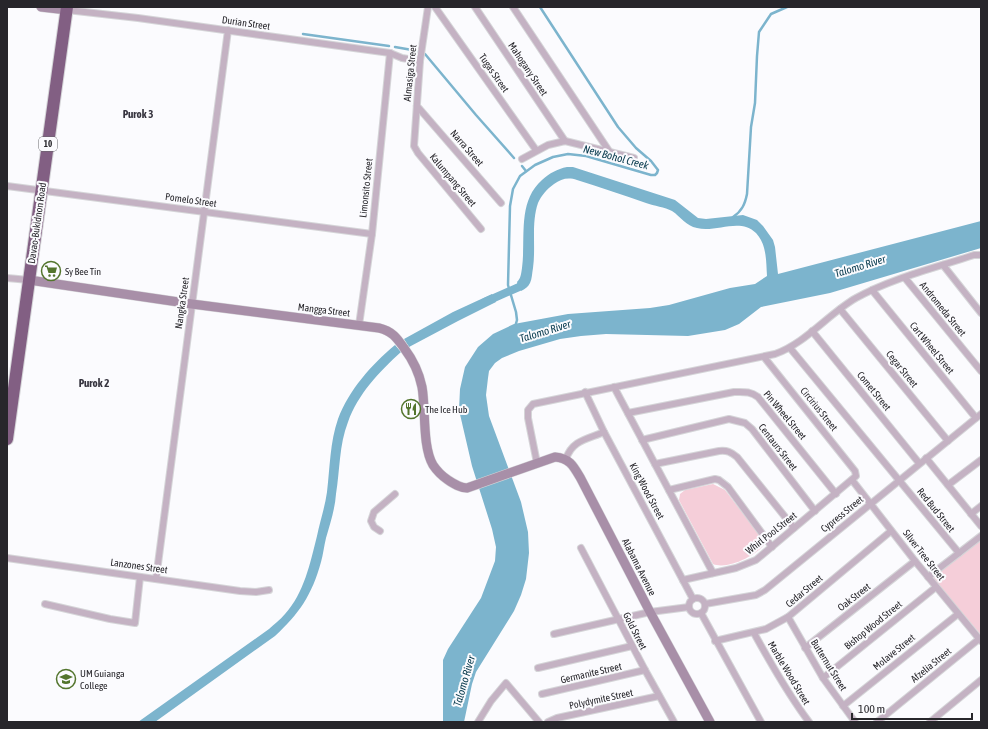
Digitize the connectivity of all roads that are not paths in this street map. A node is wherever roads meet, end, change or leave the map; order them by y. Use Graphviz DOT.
graph roads {
  1 [pos="41,7"];
  2 [pos="428,7"];
  3 [pos="436,7"];
  4 [pos="475,7"];
  5 [pos="513,7"];
  6 [pos="67,8"];
  7 [pos="228,30"];
  8 [pos="390,53"];
  9 [pos="420,61"];
  10 [pos="417,106"];
  11 [pos="565,141"];
  12 [pos="413,142"];
  13 [pos="536,150"];
  14 [pos="609,151"];
  15 [pos="634,158"];
  16 [pos="522,159"];
  17 [pos="7,186"];
  18 [pos="42,190"];
  19 [pos="501,202"];
  20 [pos="204,212"];
  21 [pos="481,229"];
  22 [pos="372,234"];
  23 [pos="981,255"];
  24 [pos="943,265"];
  25 [pos="7,278"];
  26 [pos="905,278"];
  27 [pos="29,280"];
  28 [pos="872,290"];
  29 [pos="192,304"];
  30 [pos="840,309"];
  31 [pos="981,313"];
  32 [pos="359,325"];
  33 [pos="812,331"];
  34 [pos="790,348"];
  35 [pos="764,357"];
  36 [pos="981,371"];
  37 [pos="614,387"];
  38 [pos="585,392"];
  39 [pos="628,413"];
  40 [pos="979,416"];
  41 [pos="604,432"];
  42 [pos="7,439"];
  43 [pos="642,440"];
  44 [pos="948,441"];
  45 [pos="926,458"];
  46 [pos="566,459"];
  47 [pos="981,460"];
  48 [pos="537,463"];
  49 [pos="655,464"];
  50 [pos="920,464"];
  51 [pos="856,475"];
  52 [pos="852,480"];
  53 [pos="899,480"];
  54 [pos="948,486"];
  55 [pos="669,490"];
  56 [pos="394,494"];
  57 [pos="836,494"];
  58 [pos="870,504"];
  59 [pos="981,506"];
  60 [pos="815,511"];
  61 [pos="971,514"];
  62 [pos="981,526"];
  63 [pos="794,528"];
  64 [pos="380,531"];
  65 [pos="891,531"];
  66 [pos="981,536"];
  67 [pos="772,547"];
  68 [pos="581,548"];
  69 [pos="959,553"];
  70 [pos="7,558"];
  71 [pos="915,561"];
  72 [pos="713,573"];
  73 [pos="140,577"];
  74 [pos="928,577"];
  75 [pos="156,579"];
  76 [pos="683,580"];
  77 [pos="936,587"];
  78 [pos="269,590"];
  79 [pos="693,599"];
  80 [pos="45,604"];
  81 [pos="705,604"];
  82 [pos="689,607"];
  83 [pos="650,612"];
  84 [pos="701,613"];
  85 [pos="958,614"];
  86 [pos="788,618"];
  87 [pos="619,620"];
  88 [pos="754,633"];
  89 [pos="554,634"];
  90 [pos="980,640"];
  91 [pos="715,641"];
  92 [pos="632,646"];
  93 [pos="805,648"];
  94 [pos="538,668"];
  95 [pos="645,670"];
  96 [pos="823,678"];
  97 [pos="981,680"];
  98 [pos="542,694"];
  99 [pos="659,696"];
  100 [pos="843,706"];
  101 [pos="478,722"];
  102 [pos="538,722"];
  103 [pos="548,722"];
  104 [pos="673,722"];
  105 [pos="710,722"];
  106 [pos="761,722"];
  107 [pos="809,722"];
  108 [pos="855,722"];
  109 [pos="877,722"];
  110 [pos="930,722"];
  1 -- 6 [label="street"];
  2 -- 9 [label="street, Almasiga Street"];
  3 -- 13 [label="street, Tugas Street"];
  4 -- 11 [label="street, Mahogany Street"];
  5 -- 14 [label="street"];
  6 -- 7 [label="street, Durian Street"];
  6 -- 18 [label="highway, Davao-Bukidnon Road / 10"];
  7 -- 8 [label="street, Durian Street"];
  7 -- 20 [label="street, Nangka Street"];
  8 -- 9 [label="street, Durian Street"];
  8 -- 22 [label="street, Limonsito Street"];
  9 -- 10 [label="street, Almasiga Street"];
  10 -- 12 [label="street, Almasiga Street"];
  10 -- 19 [label="street, Narra Street"];
  11 -- 13 [label="street"];
  11 -- 14 [label="street"];
  12 -- 21 [label="street, Kalumpang Street"];
  13 -- 16 [label="street"];
  14 -- 15 [label="street"];
  17 -- 18 [label="street, Pomelo Street"];
  18 -- 20 [label="street, Pomelo Street"];
  18 -- 27 [label="highway, Davao-Bukidnon Road / 10"];
  20 -- 22 [label="street, Pomelo Street"];
  20 -- 29 [label="street, Nangka Street"];
  22 -- 32 [label="street, Limonsito Street"];
  23 -- 24 [label="street"];
  24 -- 26 [label="street"];
  24 -- 31 [label="street"];
  25 -- 27 [label="street, Mangga Street"];
  26 -- 28 [label="street"];
  26 -- 36 [label="street, Andromeda Street"];
  27 -- 29 [label="street, Mangga Street"];
  27 -- 42 [label="highway, Davao-Bukidnon Road / 10"];
  28 -- 30 [label="street"];
  28 -- 40 [label="street, Cart Wheel Street"];
  29 -- 32 [label="street, Mangga Street"];
  29 -- 75 [label="street, Nangka Street"];
  30 -- 33 [label="street"];
  30 -- 44 [label="street, Cegar Street"];
  32 -- 48 [label="street, Mangga Street"];
  33 -- 34 [label="street"];
  33 -- 50 [label="street, Comet Street"];
  34 -- 35 [label="street"];
  34 -- 53 [label="street"];
  35 -- 37 [label="street"];
  35 -- 51 [label="street, Circirius Street"];
  37 -- 38 [label="street"];
  37 -- 39 [label="street"];
  38 -- 41 [label="street, King Wood Street"];
  38 -- 48 [label="street"];
  39 -- 43 [label="street"];
  39 -- 57 [label="street, Pin Wheel Street"];
  40 -- 44 [label="street, Cypress Street"];
  41 -- 46 [label="street"];
  41 -- 76 [label="street, King Wood Street"];
  43 -- 49 [label="street"];
  43 -- 60 [label="street, Centaurs Street"];
  44 -- 45 [label="street, Cypress Street"];
  45 -- 50 [label="street, Cypress Street"];
  45 -- 54 [label="street"];
  46 -- 48 [label="street"];
  46 -- 83 [label="street, Alabama Avenue"];
  47 -- 54 [label="street"];
  49 -- 55 [label="street"];
  49 -- 63 [label="street"];
  50 -- 53 [label="street, Cypress Street"];
  51 -- 52 [label="street, Whirl Pool Street"];
  52 -- 57 [label="street, Whirl Pool Street"];
  52 -- 58 [label="street, Silver Tree Street"];
  53 -- 58 [label="street, Cypress Street"];
  53 -- 69 [label="street, Red Bud Street"];
  54 -- 61 [label="street"];
  55 -- 67 [label="street"];
  55 -- 72 [label="street"];
  56 -- 64 [label="street"];
  57 -- 60 [label="street, Whirl Pool Street"];
  58 -- 65 [label="street, Silver Tree Street"];
  58 -- 81 [label="street, Cypress Street"];
  59 -- 61 [label="street"];
  60 -- 63 [label="street, Whirl Pool Street"];
  61 -- 62 [label="street"];
  63 -- 67 [label="street, Whirl Pool Street"];
  65 -- 71 [label="street, Silver Tree Street"];
  65 -- 86 [label="street, Cedar Street"];
  66 -- 69 [label="street"];
  67 -- 72 [label="street, Whirl Pool Street"];
  68 -- 87 [label="street, Gold Street"];
  69 -- 74 [label="street"];
  70 -- 73 [label="street, Lanzones Street"];
  71 -- 74 [label="street, Silver Tree Street"];
  71 -- 93 [label="street, Oak Street"];
  72 -- 76 [label="street, Whirl Pool Street"];
  73 -- 75 [label="street, Lanzones Street"];
  73 -- 80 [label="street"];
  74 -- 77 [label="street, Silver Tree Street"];
  75 -- 78 [label="street, Lanzones Street"];
  76 -- 79 [label="street, King Wood Street"];
  77 -- 85 [label="street, Silver Tree Street"];
  77 -- 96 [label="street, Bishop Wood Street"];
  79 -- 81 [label="street"];
  79 -- 82 [label="street"];
  81 -- 84 [label="street"];
  82 -- 83 [label="street"];
  82 -- 84 [label="street"];
  83 -- 87 [label="street"];
  83 -- 105 [label="street, Alabama Avenue"];
  84 -- 91 [label="street"];
  85 -- 90 [label="street, Silver Tree Street"];
  85 -- 100 [label="street, Molave Street"];
  86 -- 88 [label="street, Cedar Street"];
  86 -- 93 [label="street, Butternut Street"];
  87 -- 89 [label="street"];
  87 -- 92 [label="street, Gold Street"];
  88 -- 91 [label="street, Cedar Street"];
  88 -- 107 [label="street, Marble Wood Street"];
  90 -- 109 [label="street, Afzelia Street"];
  91 -- 106 [label="street"];
  92 -- 94 [label="street"];
  92 -- 95 [label="street, Gold Street"];
  93 -- 96 [label="street, Butternut Street"];
  95 -- 98 [label="street, Germanite Street"];
  95 -- 99 [label="street, Gold Street"];
  96 -- 100 [label="street, Butternut Street"];
  97 -- 110 [label="street"];
  99 -- 103 [label="street, Polydymite Street"];
  99 -- 104 [label="street, Gold Street"];
  100 -- 108 [label="street, Butternut Street"];
  101 -- 102 [label="street"];
}
